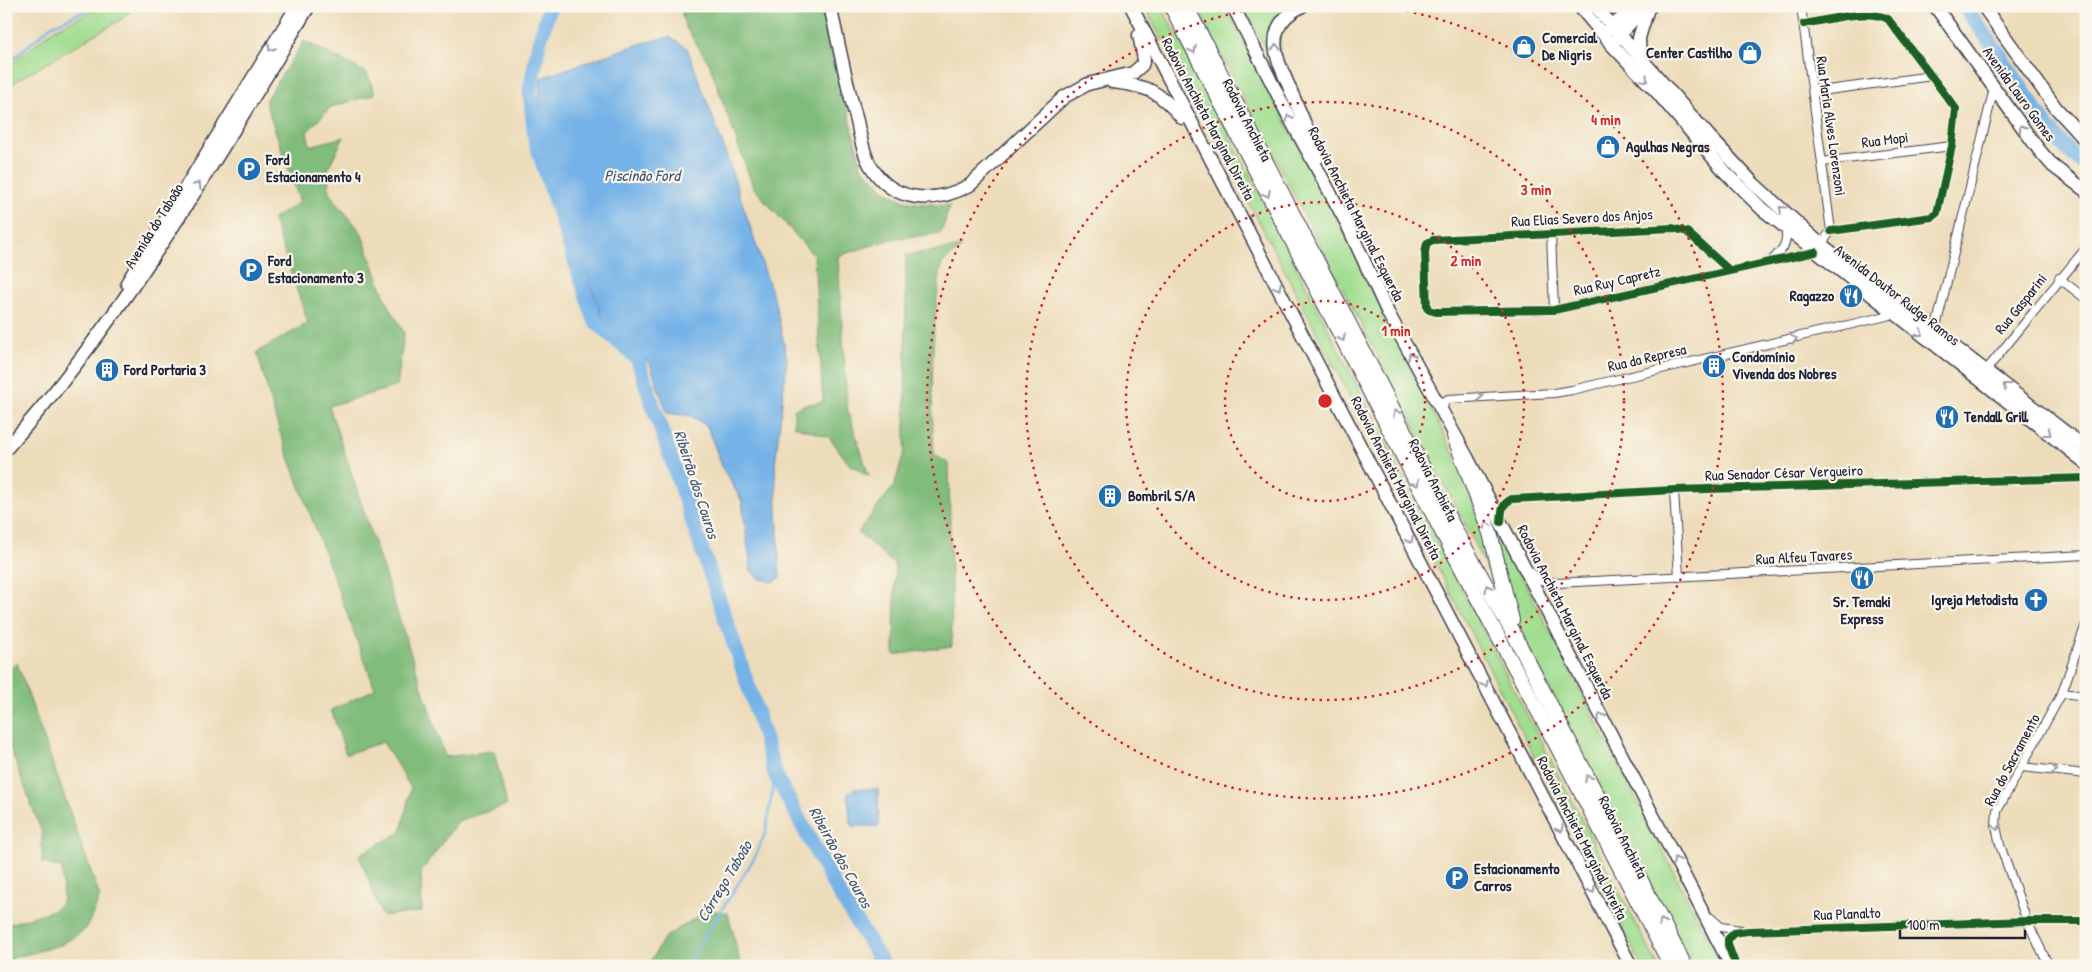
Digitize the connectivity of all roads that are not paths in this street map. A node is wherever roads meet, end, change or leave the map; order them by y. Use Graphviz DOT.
graph roads {
  1 [pos="297,6"];
  2 [pos="309,6"];
  3 [pos="830,6"];
  4 [pos="1129,6"];
  5 [pos="1171,6"];
  6 [pos="1186,6"];
  7 [pos="1233,6"];
  8 [pos="1302,6"];
  9 [pos="1579,6"];
  10 [pos="1595,6"];
  11 [pos="1801,6"];
  12 [pos="1936,6"];
  13 [pos="1983,6"];
  14 [pos="1645,7"];
  15 [pos="1804,24"];
  16 [pos="1611,35"];
  17 [pos="1640,57"];
  18 [pos="1932,76"];
  19 [pos="1102,80"];
  20 [pos="1994,88"];
  21 [pos="1813,92"];
  22 [pos="1197,135"];
  23 [pos="2086,141"];
  24 [pos="1952,146"];
  25 [pos="1822,162"];
  26 [pos="2053,166"];
  27 [pos="2086,191"];
  28 [pos="2086,199"];
  29 [pos="1346,222"];
  30 [pos="1785,228"];
  31 [pos="1831,231"];
  32 [pos="1551,234"];
  33 [pos="1817,247"];
  34 [pos="2086,248"];
  35 [pos="1771,261"];
  36 [pos="1729,270"];
  37 [pos="2059,278"];
  38 [pos="2086,299"];
  39 [pos="1427,305"];
  40 [pos="1554,310"];
  41 [pos="1895,314"];
  42 [pos="1934,331"];
  43 [pos="1982,374"];
  44 [pos="1442,412"];
  45 [pos="1454,436"];
  46 [pos="6,440"];
  47 [pos="2086,448"];
  48 [pos="6,449"];
  49 [pos="2086,463"];
  50 [pos="2086,478"];
  51 [pos="1674,490"];
  52 [pos="1501,522"];
  53 [pos="2086,555"];
  54 [pos="1526,570"];
  55 [pos="1679,577"];
  56 [pos="2086,624"];
  57 [pos="1517,640"];
  58 [pos="2062,693"];
  59 [pos="2086,696"];
  60 [pos="2022,767"];
  61 [pos="2086,774"];
  62 [pos="1695,899"];
  63 [pos="2027,921"];
  64 [pos="2086,921"];
  65 [pos="1748,931"];
  66 [pos="1630,966"];
  67 [pos="1671,966"];
  68 [pos="1685,966"];
  69 [pos="1731,966"];
  70 [pos="1736,966"];
  71 [pos="2049,966"];
  1 -- 46 [label="main road, Avenida do Taboão, one-way"];
  48 -- 2 [label="main road, Avenida do Taboão, one-way"];
  3 -- 19 [label="main road"];
  4 -- 19 [label="main road"];
  4 -- 22 [label="main road, Rodovia Anchieta Marginal Direita"];
  5 -- 67 [label="highway, Rodovia Anchieta, one-way"];
  57 -- 6 [label="highway, Rodovia Anchieta, one-way"];
  29 -- 7 [label="main road, Rodovia Anchieta Marginal Esquerda, one-way"];
  29 -- 8 [label="main road, one-way"];
  9 -- 16 [label="main road, Avenida Doutor Rudge Ramos"];
  10 -- 16 [label="main road, Avenida Doutor Rudge Ramos"];
  11 -- 15 [label="street, Rua Maria Alves Lorenzoni"];
  12 -- 20 [label="main road, Avenida Lauro Gomes"];
  13 -- 23 [label="main road"];
  14 -- 16 [label="main road"];
  14 -- 17 [label="main road"];
  15 -- 18 [label="street"];
  15 -- 21 [label="street, Rua Maria Alves Lorenzoni"];
  16 -- 17 [label="main road, Avenida Doutor Rudge Ramos"];
  16 -- 30 [label="main road, Avenida Doutor Rudge Ramos, one-way"];
  33 -- 17 [label="main road, Avenida Doutor Rudge Ramos, one-way"];
  18 -- 21 [label="street"];
  18 -- 24 [label="street"];
  19 -- 22 [label="main road"];
  26 -- 20 [label="main road, Avenida Lauro Gomes, one-way"];
  20 -- 42 [label="street"];
  21 -- 25 [label="street, Rua Maria Alves Lorenzoni"];
  22 -- 66 [label="main road, Rodovia Anchieta Marginal Direita, one-way"];
  24 -- 25 [label="street, Rua Mopi"];
  24 -- 31 [label="street"];
  25 -- 31 [label="street, Rua Maria Alves Lorenzoni"];
  26 -- 27 [label="main road, Avenida Lauro Gomes"];
  26 -- 28 [label="street"];
  44 -- 29 [label="main road, Rodovia Anchieta Marginal Esquerda, one-way"];
  30 -- 33 [label="main road, Avenida Doutor Rudge Ramos"];
  30 -- 35 [label="street"];
  31 -- 33 [label="street"];
  32 -- 36 [label="street, Rua Elias Severo dos Anjos"];
  32 -- 39 [label="street, Rua Elias Severo dos Anjos"];
  32 -- 40 [label="street"];
  33 -- 35 [label="street, Rua Ruy Capretz"];
  33 -- 41 [label="main road, Avenida Doutor Rudge Ramos"];
  33 -- 42 [label="main road, Avenida Doutor Rudge Ramos"];
  34 -- 37 [label="street, Rua Gasparini"];
  35 -- 36 [label="street, Rua Ruy Capretz"];
  36 -- 40 [label="street, Rua Ruy Capretz"];
  37 -- 38 [label="street"];
  37 -- 43 [label="street, Rua Gasparini"];
  39 -- 40 [label="street, Rua Ruy Capretz"];
  41 -- 43 [label="main road, Avenida Doutor Rudge Ramos, one-way"];
  44 -- 41 [label="street, Rua da Represa, one-way"];
  42 -- 43 [label="main road, Avenida Doutor Rudge Ramos"];
  47 -- 43 [label="main road, Avenida Doutor Rudge Ramos, one-way"];
  43 -- 49 [label="main road, Avenida Doutor Rudge Ramos, one-way"];
  44 -- 45 [label="main road, Rodovia Anchieta Marginal Esquerda"];
  45 -- 52 [label="main road, Rodovia Anchieta Marginal Esquerda"];
  57 -- 45 [label="highway, one-way"];
  50 -- 51 [label="street, Rua Senador César Vergueiro"];
  51 -- 52 [label="street, Rua Senador César Vergueiro"];
  51 -- 55 [label="street"];
  52 -- 54 [label="main road, Rodovia Anchieta Marginal Esquerda"];
  53 -- 55 [label="street, Rua Alfeu Tavares"];
  54 -- 55 [label="street, Rua Alfeu Tavares"];
  62 -- 54 [label="main road, Rodovia Anchieta Marginal Esquerda, one-way"];
  56 -- 58 [label="street, Rua do Sacramento"];
  68 -- 57 [label="highway, Rodovia Anchieta, one-way"];
  58 -- 59 [label="street"];
  58 -- 60 [label="street, Rua do Sacramento"];
  60 -- 61 [label="street, one-way"];
  60 -- 63 [label="street, Rua do Sacramento, one-way"];
  62 -- 65 [label="street, Rua Planalto"];
  62 -- 69 [label="main road, Rodovia Anchieta Marginal Esquerda"];
  63 -- 64 [label="street, Rua Planalto"];
  63 -- 65 [label="street, Rua Planalto"];
  63 -- 71 [label="street, Rua do Sacramento"];
  65 -- 70 [label="street, Rua Planalto"];
}
